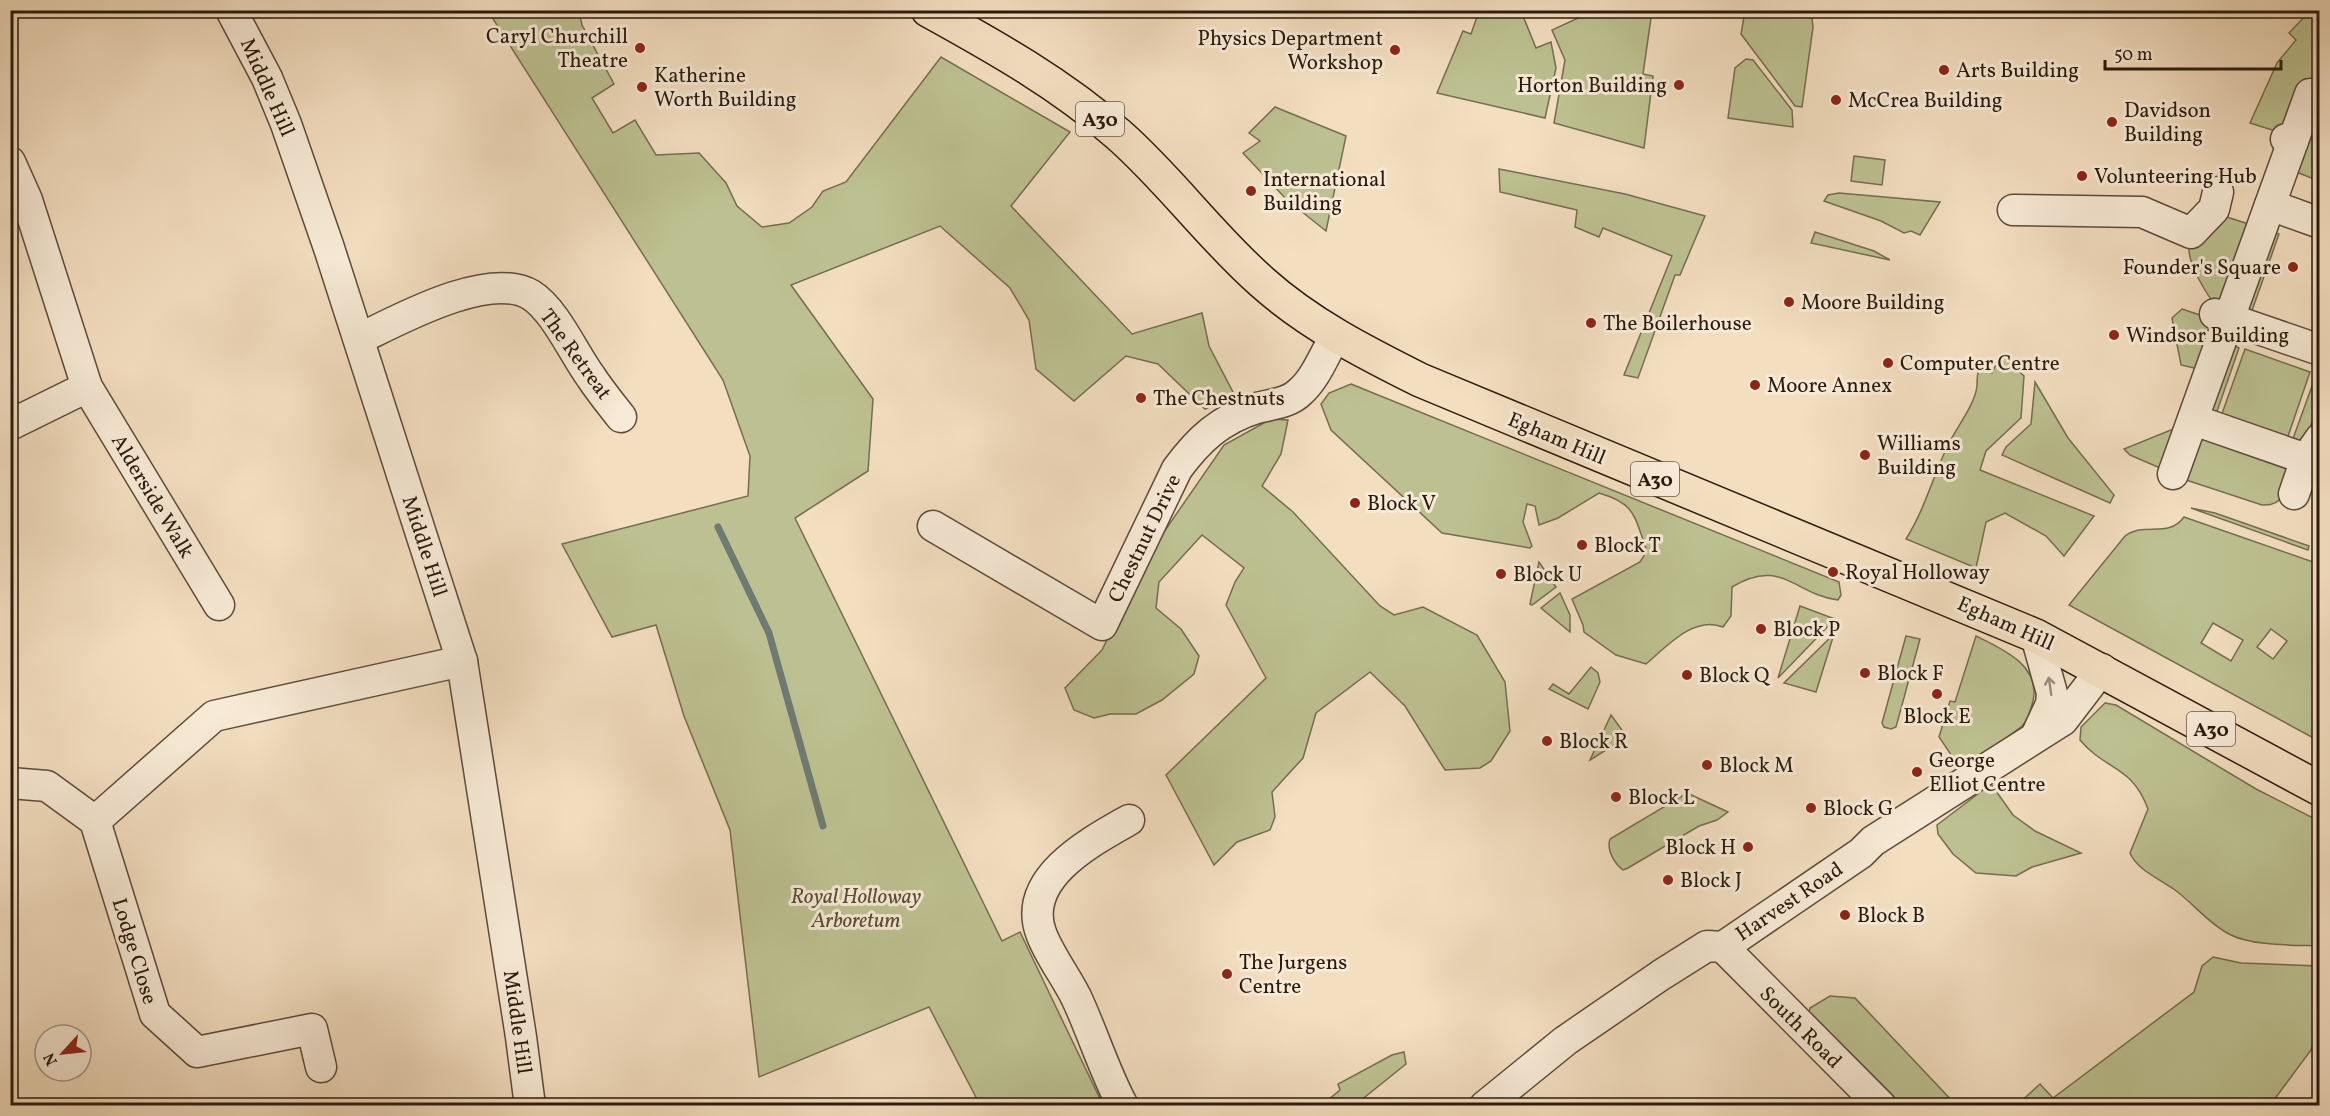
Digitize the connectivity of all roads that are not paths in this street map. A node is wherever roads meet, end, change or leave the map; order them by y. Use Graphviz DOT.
graph roads {
  1 [pos="231,10"];
  2 [pos="928,10"];
  3 [pos="2319,97"];
  4 [pos="10,162"];
  5 [pos="2218,192"];
  6 [pos="2270,205"];
  7 [pos="2013,210"];
  8 [pos="2319,223"];
  9 [pos="2222,316"];
  10 [pos="1335,337"];
  11 [pos="359,339"];
  12 [pos="2319,350"];
  13 [pos="87,387"];
  14 [pos="621,417"];
  15 [pos="2194,420"];
  16 [pos="10,425"];
  17 [pos="2313,449"];
  18 [pos="2173,474"];
  19 [pos="2294,494"];
  20 [pos="933,526"];
  21 [pos="219,605"];
  22 [pos="2036,636"];
  23 [pos="462,661"];
  24 [pos="2102,669"];
  25 [pos="2036,736"];
  26 [pos="10,783"];
  27 [pos="2319,789"];
  28 [pos="1129,820"];
  29 [pos="96,821"];
  30 [pos="1722,947"];
  31 [pos="321,1067"];
  32 [pos="530,1106"];
  33 [pos="1124,1106"];
  34 [pos="1485,1106"];
  35 [pos="1881,1106"];
  1 -- 11 [label="street, Middle Hill"];
  2 -- 10 [label="main road, Egham Hill / A30"];
  3 -- 6 [label="street"];
  4 -- 13 [label="street, Alderside Walk"];
  5 -- 7 [label="street"];
  6 -- 8 [label="street"];
  6 -- 9 [label="street"];
  9 -- 12 [label="street"];
  9 -- 15 [label="street"];
  10 -- 20 [label="street, Chestnut Drive"];
  10 -- 22 [label="main road, Egham Hill / A30"];
  11 -- 14 [label="street, The Retreat"];
  11 -- 23 [label="street, Middle Hill"];
  13 -- 16 [label="street"];
  13 -- 21 [label="street, Alderside Walk"];
  15 -- 17 [label="street"];
  15 -- 18 [label="street"];
  17 -- 19 [label="street"];
  22 -- 24 [label="main road, Egham Hill / A30"];
  25 -- 22 [label="street, one-way"];
  23 -- 29 [label="street"];
  23 -- 32 [label="street, Middle Hill"];
  24 -- 25 [label="street, Harvest Road"];
  24 -- 27 [label="main road, Egham Hill / A30"];
  25 -- 30 [label="street, Harvest Road"];
  26 -- 29 [label="street"];
  28 -- 33 [label="street"];
  29 -- 31 [label="street, Lodge Close"];
  30 -- 34 [label="street, Harvest Road"];
  30 -- 35 [label="street, South Road"];
}
